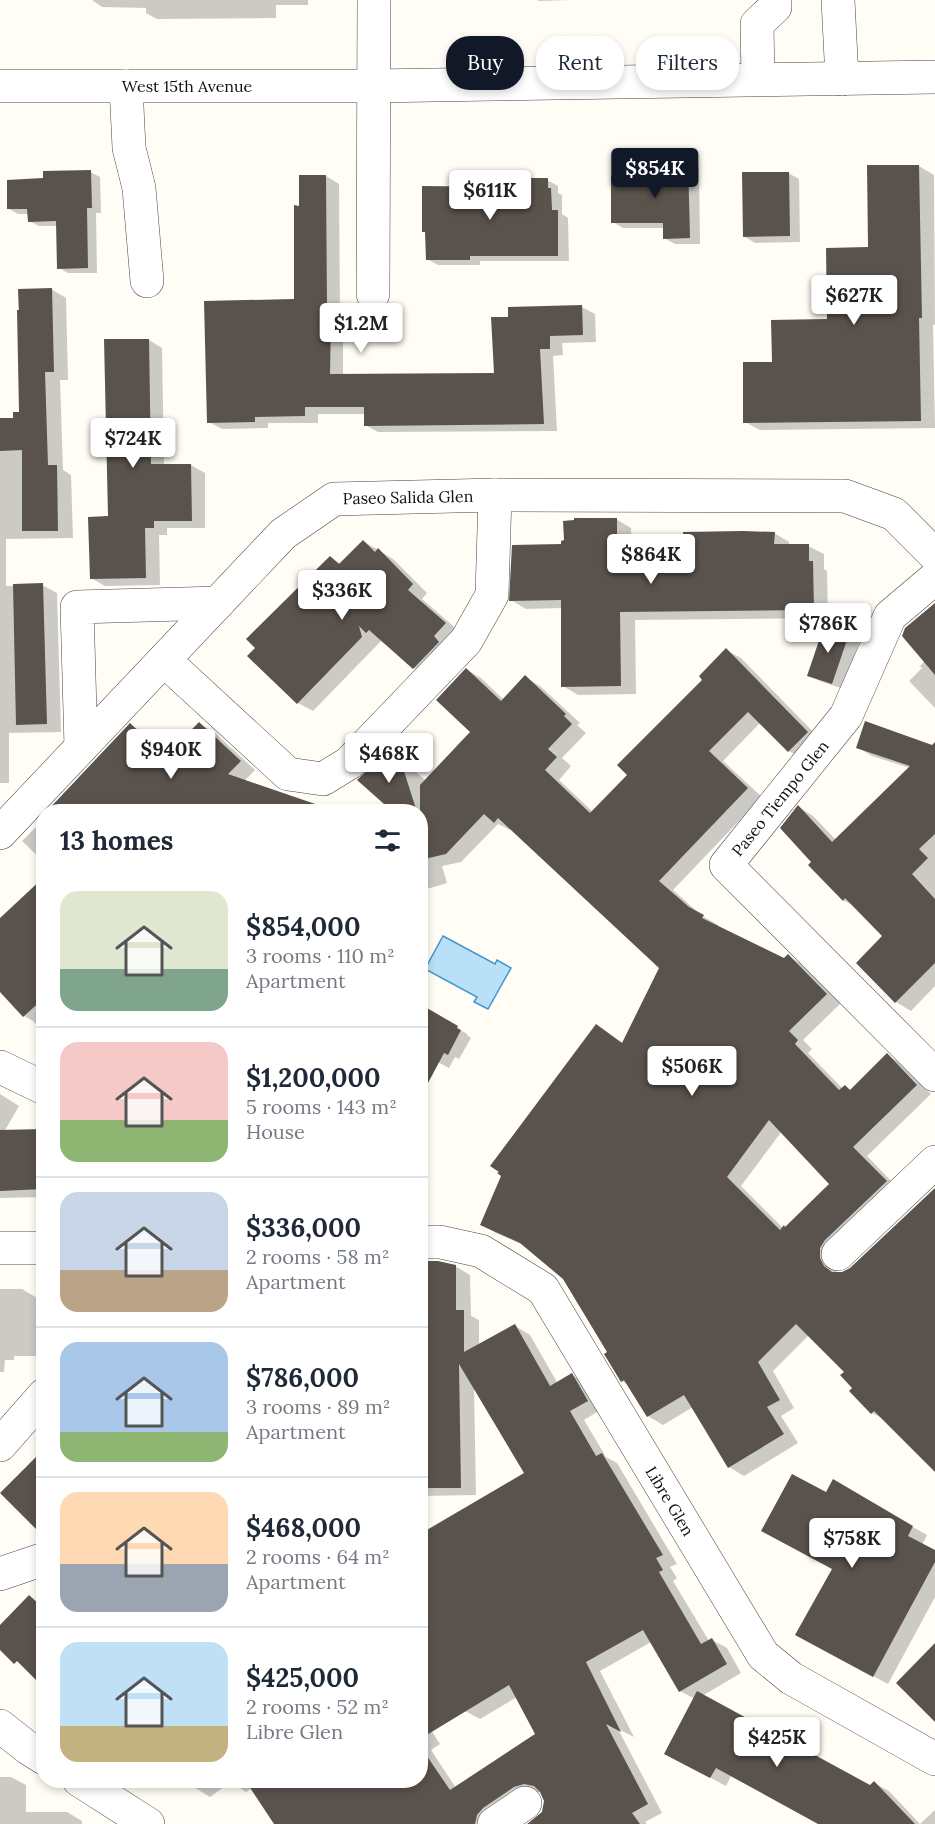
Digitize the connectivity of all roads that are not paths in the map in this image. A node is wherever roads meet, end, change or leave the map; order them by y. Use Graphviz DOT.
graph roads {
  1 [pos="374,0"];
  2 [pos="775,0"];
  3 [pos="838,0"];
  4 [pos="935,77"];
  5 [pos="758,79"];
  6 [pos="842,79"];
  7 [pos="0,86"];
  8 [pos="126,86"];
  9 [pos="374,86"];
  10 [pos="147,281"];
  11 [pos="373,294"];
  12 [pos="495,495"];
  13 [pos="935,555"];
  14 [pos="935,578"];
  15 [pos="218,603"];
  16 [pos="164,660"];
  17 [pos="81,747"];
  18 [pos="0,833"];
  19 [pos="0,1066"];
  20 [pos="935,1075"];
  21 [pos="36,1084"];
  22 [pos="935,1162"];
  23 [pos="428,1242"];
  24 [pos="0,1248"];
  25 [pos="36,1248"];
  26 [pos="838,1254"];
  27 [pos="36,1404"];
  28 [pos="0,1444"];
  29 [pos="36,1562"];
  30 [pos="0,1574"];
  31 [pos="0,1726"];
  32 [pos="36,1753"];
  33 [pos="935,1759"];
  34 [pos="92,1788"];
  35 [pos="525,1803"];
  36 [pos="148,1824"];
  37 [pos="494,1824"];
  1 -- 9 [label="street"];
  2 -- 5 [label="street"];
  3 -- 6 [label="street"];
  4 -- 6 [label="street, West 15th Avenue"];
  5 -- 6 [label="street, West 15th Avenue"];
  5 -- 9 [label="street, West 15th Avenue"];
  7 -- 8 [label="street, West 15th Avenue"];
  8 -- 9 [label="street, West 15th Avenue"];
  8 -- 10 [label="street"];
  9 -- 11 [label="street"];
  12 -- 13 [label="street, Paseo Salida Glen"];
  12 -- 15 [label="street, Paseo Salida Glen"];
  12 -- 16 [label="street"];
  14 -- 20 [label="street, Paseo Tiempo Glen"];
  15 -- 16 [label="street, Paseo Salida Glen"];
  15 -- 17 [label="street"];
  16 -- 17 [label="street, Paseo Salida Glen"];
  17 -- 18 [label="street, Paseo Salida Glen"];
  19 -- 21 [label="street"];
  22 -- 26 [label="street"];
  23 -- 33 [label="street, Libre Glen"];
  24 -- 25 [label="street"];
  27 -- 28 [label="street"];
  29 -- 30 [label="street"];
  31 -- 32 [label="street"];
  34 -- 36 [label="street"];
  35 -- 37 [label="street"];
}
